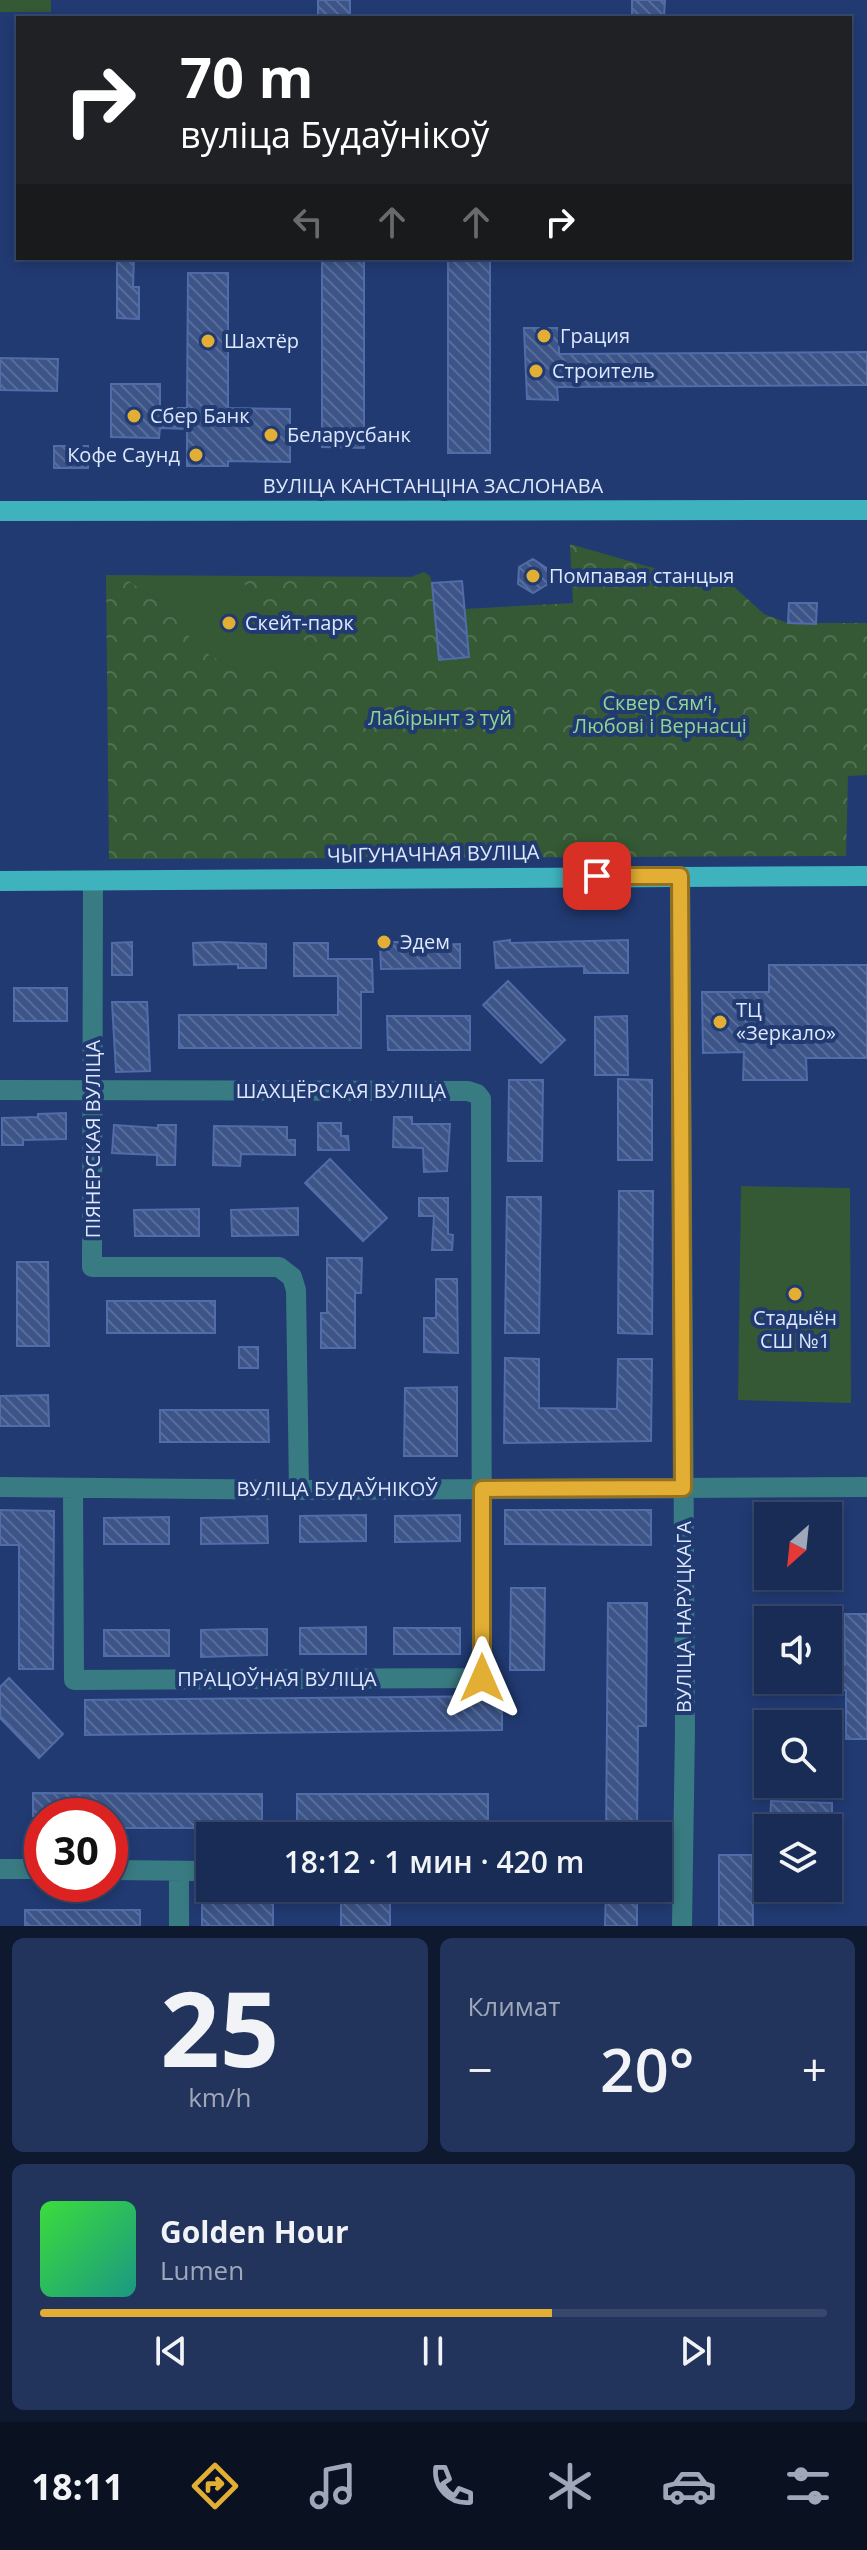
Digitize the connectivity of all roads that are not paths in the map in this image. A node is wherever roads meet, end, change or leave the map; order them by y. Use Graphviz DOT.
graph roads {
  1 [pos="867,510"];
  2 [pos="0,511"];
  3 [pos="680,876"];
  4 [pos="867,876"];
  5 [pos="0,881"];
  6 [pos="93,881"];
  7 [pos="0,1090"];
  8 [pos="94,1091"];
  9 [pos="0,1487"];
  10 [pos="867,1487"];
  11 [pos="683,1488"];
  12 [pos="73,1489"];
  13 [pos="482,1489"];
  14 [pos="299,1490"];
  15 [pos="0,1869"];
  16 [pos="24,1869"];
  17 [pos="128,1870"];
  18 [pos="179,1871"];
  19 [pos="196,1871"];
  20 [pos="179,1926"];
  21 [pos="682,1926"];
  1 -- 2 [label="main road, ВУЛІЦА КАНСТАНЦІНА ЗАСЛОНАВА"];
  3 -- 4 [label="main road, ЧЫГУНАЧНАЯ ВУЛІЦА"];
  3 -- 6 [label="main road, ЧЫГУНАЧНАЯ ВУЛІЦА"];
  3 -- 11 [label="street, ВУЛІЦА НАРУЦКАГА"];
  5 -- 6 [label="main road, ЧЫГУНАЧНАЯ ВУЛІЦА"];
  6 -- 8 [label="street, ПІЯНЕРСКАЯ ВУЛІЦА"];
  7 -- 8 [label="street, ШАХЦЁРСКАЯ ВУЛІЦА"];
  8 -- 13 [label="street, ШАХЦЁРСКАЯ ВУЛІЦА"];
  8 -- 14 [label="street, ПІЯНЕРСКАЯ ВУЛІЦА"];
  9 -- 12 [label="street, ВУЛІЦА БУДАЎНІКОЎ"];
  10 -- 11 [label="street, ВУЛІЦА БУДАЎНІКОЎ"];
  11 -- 13 [label="street, ВУЛІЦА БУДАЎНІКОЎ"];
  11 -- 21 [label="street, ВУЛІЦА НАРУЦКАГА"];
  12 -- 13 [label="street, ПРАЦОЎНАЯ ВУЛІЦА"];
  12 -- 14 [label="street, ВУЛІЦА БУДАЎНІКОЎ"];
  13 -- 14 [label="street, ВУЛІЦА БУДАЎНІКОЎ"];
  15 -- 16 [label="street"];
  17 -- 18 [label="street"];
  18 -- 19 [label="street"];
  18 -- 20 [label="street"];
}
